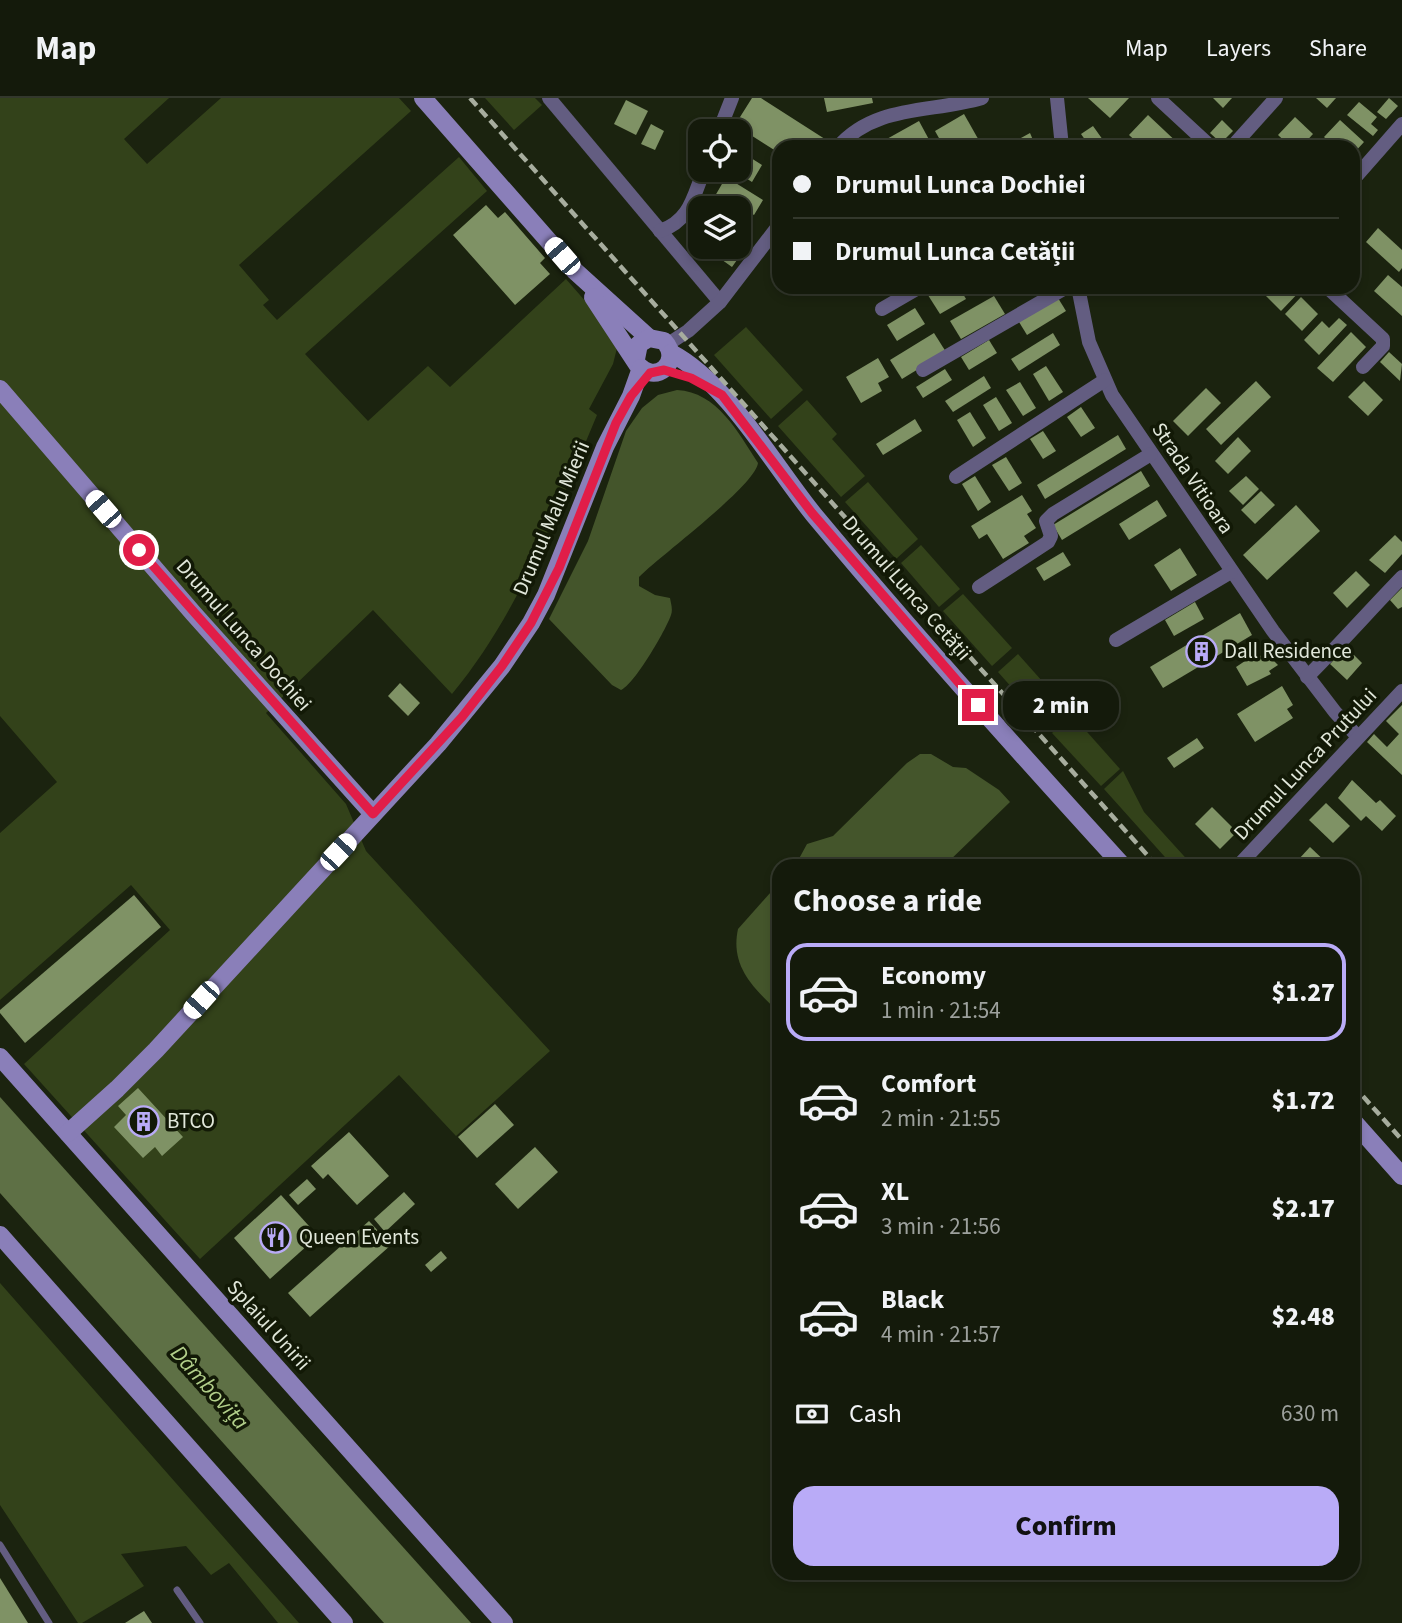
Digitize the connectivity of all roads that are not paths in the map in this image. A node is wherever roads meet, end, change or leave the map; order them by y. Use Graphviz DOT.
graph roads {
  1 [pos="422,98"];
  2 [pos="549,98"];
  3 [pos="732,98"];
  4 [pos="982,98"];
  5 [pos="1057,98"];
  6 [pos="1158,98"];
  7 [pos="1276,98"];
  8 [pos="724,119"];
  9 [pos="1402,124"];
  10 [pos="845,140"];
  11 [pos="1061,140"];
  12 [pos="1203,140"];
  13 [pos="1238,140"];
  14 [pos="1360,172"];
  15 [pos="699,182"];
  16 [pos="660,232"];
  17 [pos="772,234"];
  18 [pos="575,271"];
  19 [pos="908,294"];
  20 [pos="1055,294"];
  21 [pos="1080,294"];
  22 [pos="1335,294"];
  23 [pos="720,302"];
  24 [pos="882,309"];
  25 [pos="649,338"];
  26 [pos="655,361"];
  27 [pos="1363,367"];
  28 [pos="923,370"];
  29 [pos="1105,380"];
  30 [pos="0,389"];
  31 [pos="1151,454"];
  32 [pos="956,477"];
  33 [pos="1231,572"];
  34 [pos="1402,577"];
  35 [pos="979,587"];
  36 [pos="1116,640"];
  37 [pos="1307,677"];
  38 [pos="1401,692"];
  39 [pos="1358,737"];
  40 [pos="373,814"];
  41 [pos="1117,859"];
  42 [pos="1245,859"];
  43 [pos="0,1057"];
  44 [pos="1360,1129"];
  45 [pos="68,1133"];
  46 [pos="1402,1176"];
  47 [pos="0,1235"];
  48 [pos="0,1545"];
  49 [pos="177,1590"];
  50 [pos="49,1623"];
  51 [pos="200,1623"];
  52 [pos="344,1623"];
  53 [pos="504,1623"];
  1 -- 18 [label="street, Drumul Lunca Cetății"];
  2 -- 16 [label="street"];
  3 -- 8 [label="street"];
  4 -- 10 [label="street"];
  5 -- 11 [label="street"];
  6 -- 12 [label="street"];
  7 -- 13 [label="street"];
  9 -- 14 [label="street"];
  15 -- 16 [label="street"];
  16 -- 23 [label="street"];
  17 -- 23 [label="street"];
  18 -- 25 [label="street, Drumul Lunca Cetății"];
  18 -- 26 [label="street, Drumul Lunca Cetății"];
  19 -- 24 [label="street"];
  20 -- 28 [label="street"];
  21 -- 29 [label="street, Strada Vitioara"];
  22 -- 27 [label="street"];
  23 -- 26 [label="street"];
  25 -- 26 [label="street"];
  25 -- 26 [label="street, Drumul Malu Mierii"];
  26 -- 40 [label="street, Drumul Malu Mierii"];
  26 -- 41 [label="street, Drumul Lunca Cetății"];
  29 -- 31 [label="street, Strada Vitioara"];
  29 -- 32 [label="street"];
  30 -- 40 [label="street, Drumul Lunca Dochiei"];
  31 -- 33 [label="street, Strada Vitioara"];
  31 -- 35 [label="street"];
  33 -- 36 [label="street"];
  33 -- 37 [label="street, Strada Vitioara"];
  34 -- 37 [label="street"];
  37 -- 39 [label="street, Strada Vitioara"];
  38 -- 39 [label="street, Drumul Lunca Prutului"];
  39 -- 42 [label="street, Drumul Lunca Prutului"];
  40 -- 45 [label="street, Drumul Malu Mierii"];
  43 -- 45 [label="street, Splaiul Unirii"];
  44 -- 46 [label="street"];
  45 -- 53 [label="street, Splaiul Unirii"];
  47 -- 52 [label="street"];
  48 -- 50 [label="lane"];
  49 -- 51 [label="lane"];
}
